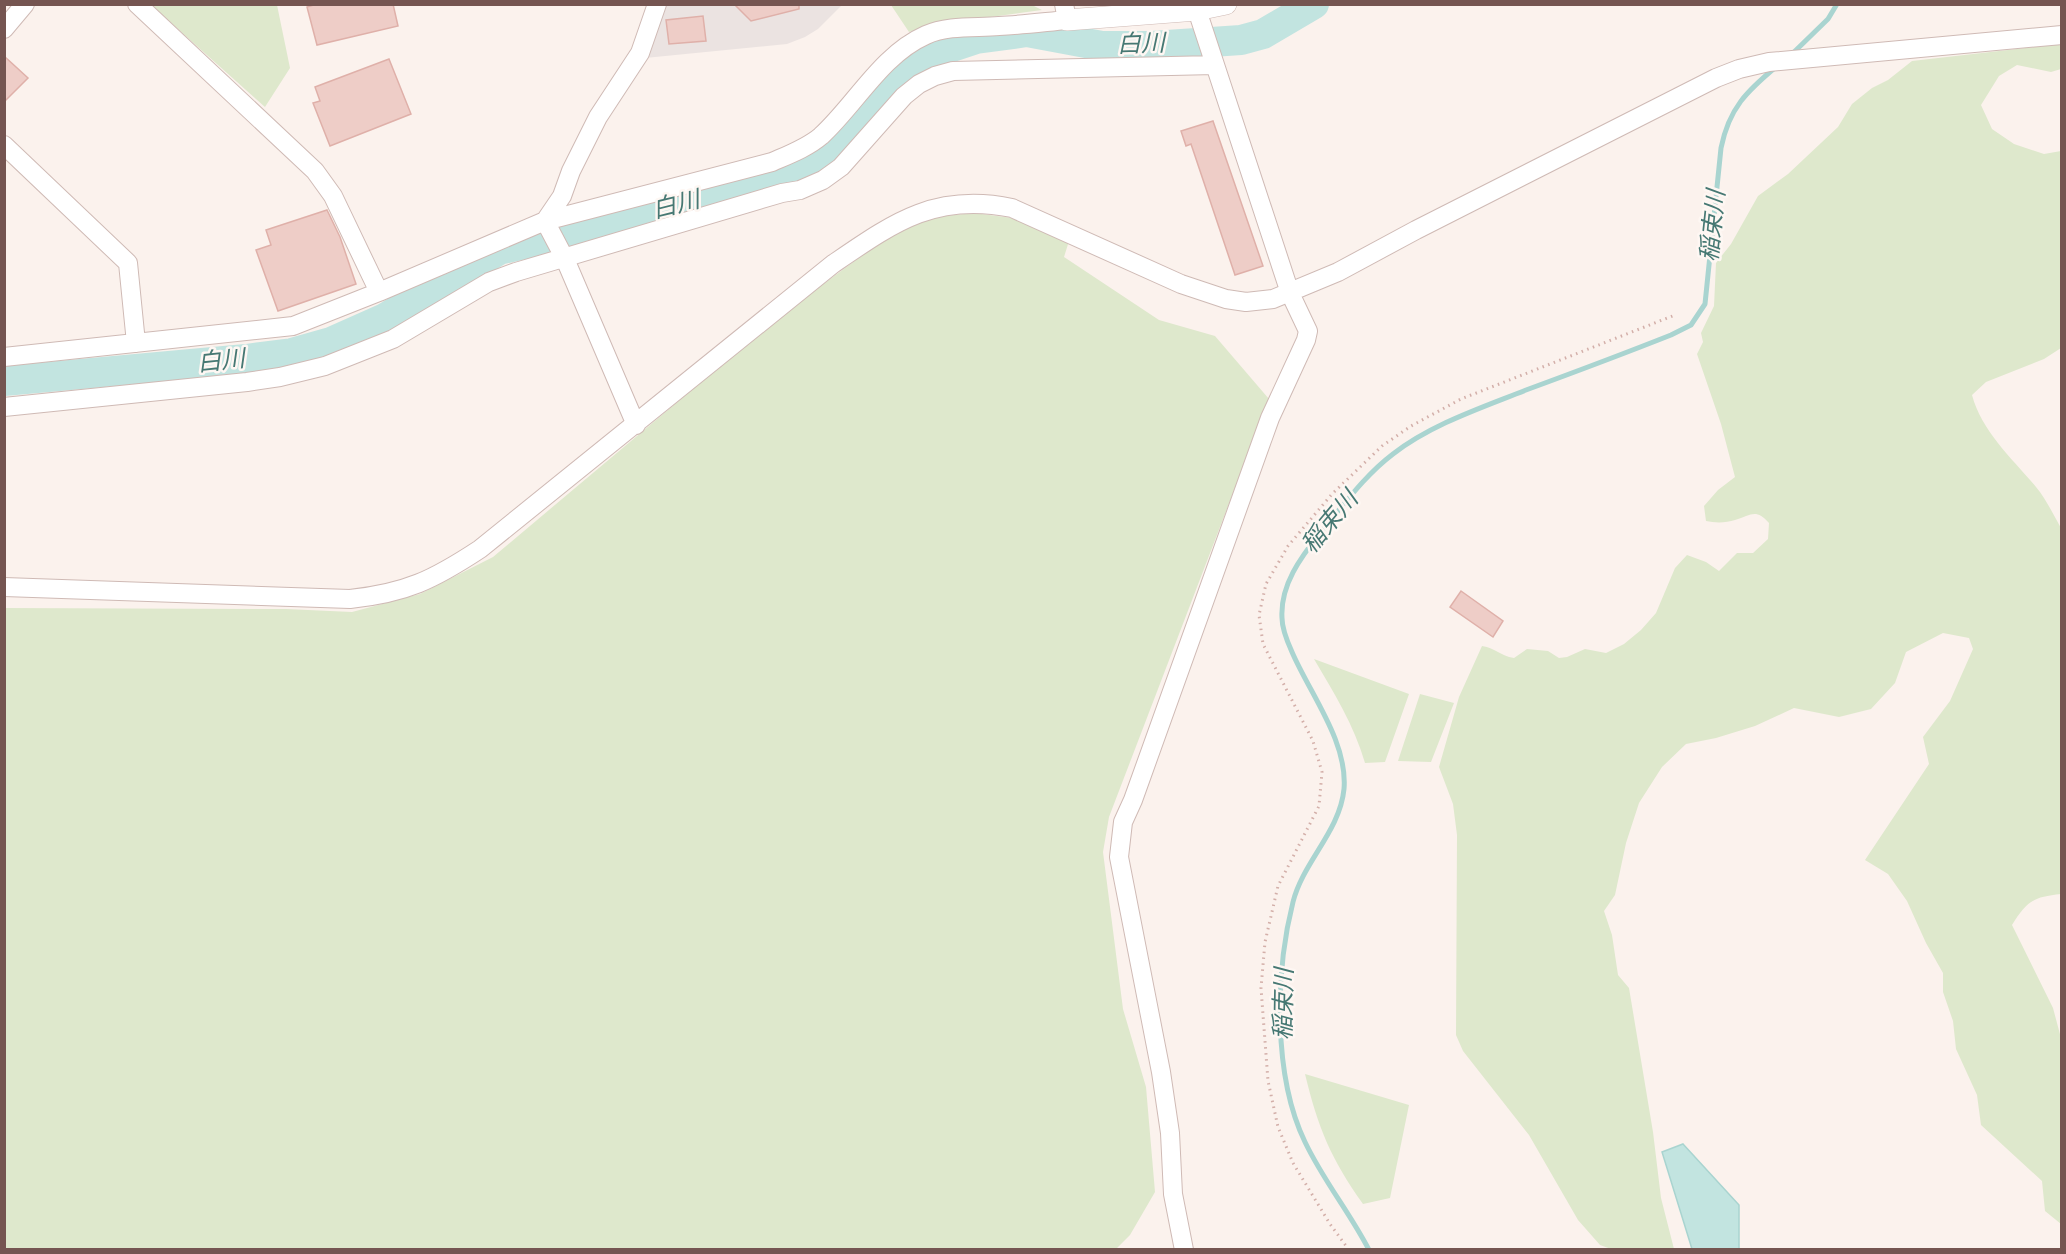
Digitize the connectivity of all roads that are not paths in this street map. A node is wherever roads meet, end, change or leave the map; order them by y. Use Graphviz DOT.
graph roads {
  1 [pos="26,4"];
  2 [pos="136,4"];
  3 [pos="657,4"];
  4 [pos="1226,4"];
  5 [pos="1197,10"];
  6 [pos="1065,12"];
  7 [pos="4,29"];
  8 [pos="2061,35"];
  9 [pos="1215,66"];
  10 [pos="4,146"];
  11 [pos="545,221"];
  12 [pos="565,259"];
  13 [pos="380,292"];
  14 [pos="1290,293"];
  15 [pos="136,343"];
  16 [pos="4,357"];
  17 [pos="4,406"];
  18 [pos="636,424"];
  19 [pos="4,587"];
  20 [pos="1184,1250"];
  1 -- 7 [label="street"];
  2 -- 13 [label="street"];
  3 -- 11 [label="street"];
  4 -- 5 [label="street"];
  5 -- 6 [label="street"];
  5 -- 9 [label="street"];
  6 -- 11 [label="street"];
  8 -- 14 [label="street"];
  9 -- 12 [label="street"];
  9 -- 14 [label="street"];
  10 -- 15 [label="street"];
  11 -- 12 [label="street"];
  11 -- 13 [label="street"];
  12 -- 17 [label="street"];
  12 -- 18 [label="street"];
  13 -- 15 [label="street"];
  14 -- 18 [label="street"];
  14 -- 20 [label="street"];
  15 -- 16 [label="street"];
  18 -- 19 [label="street"];
}
